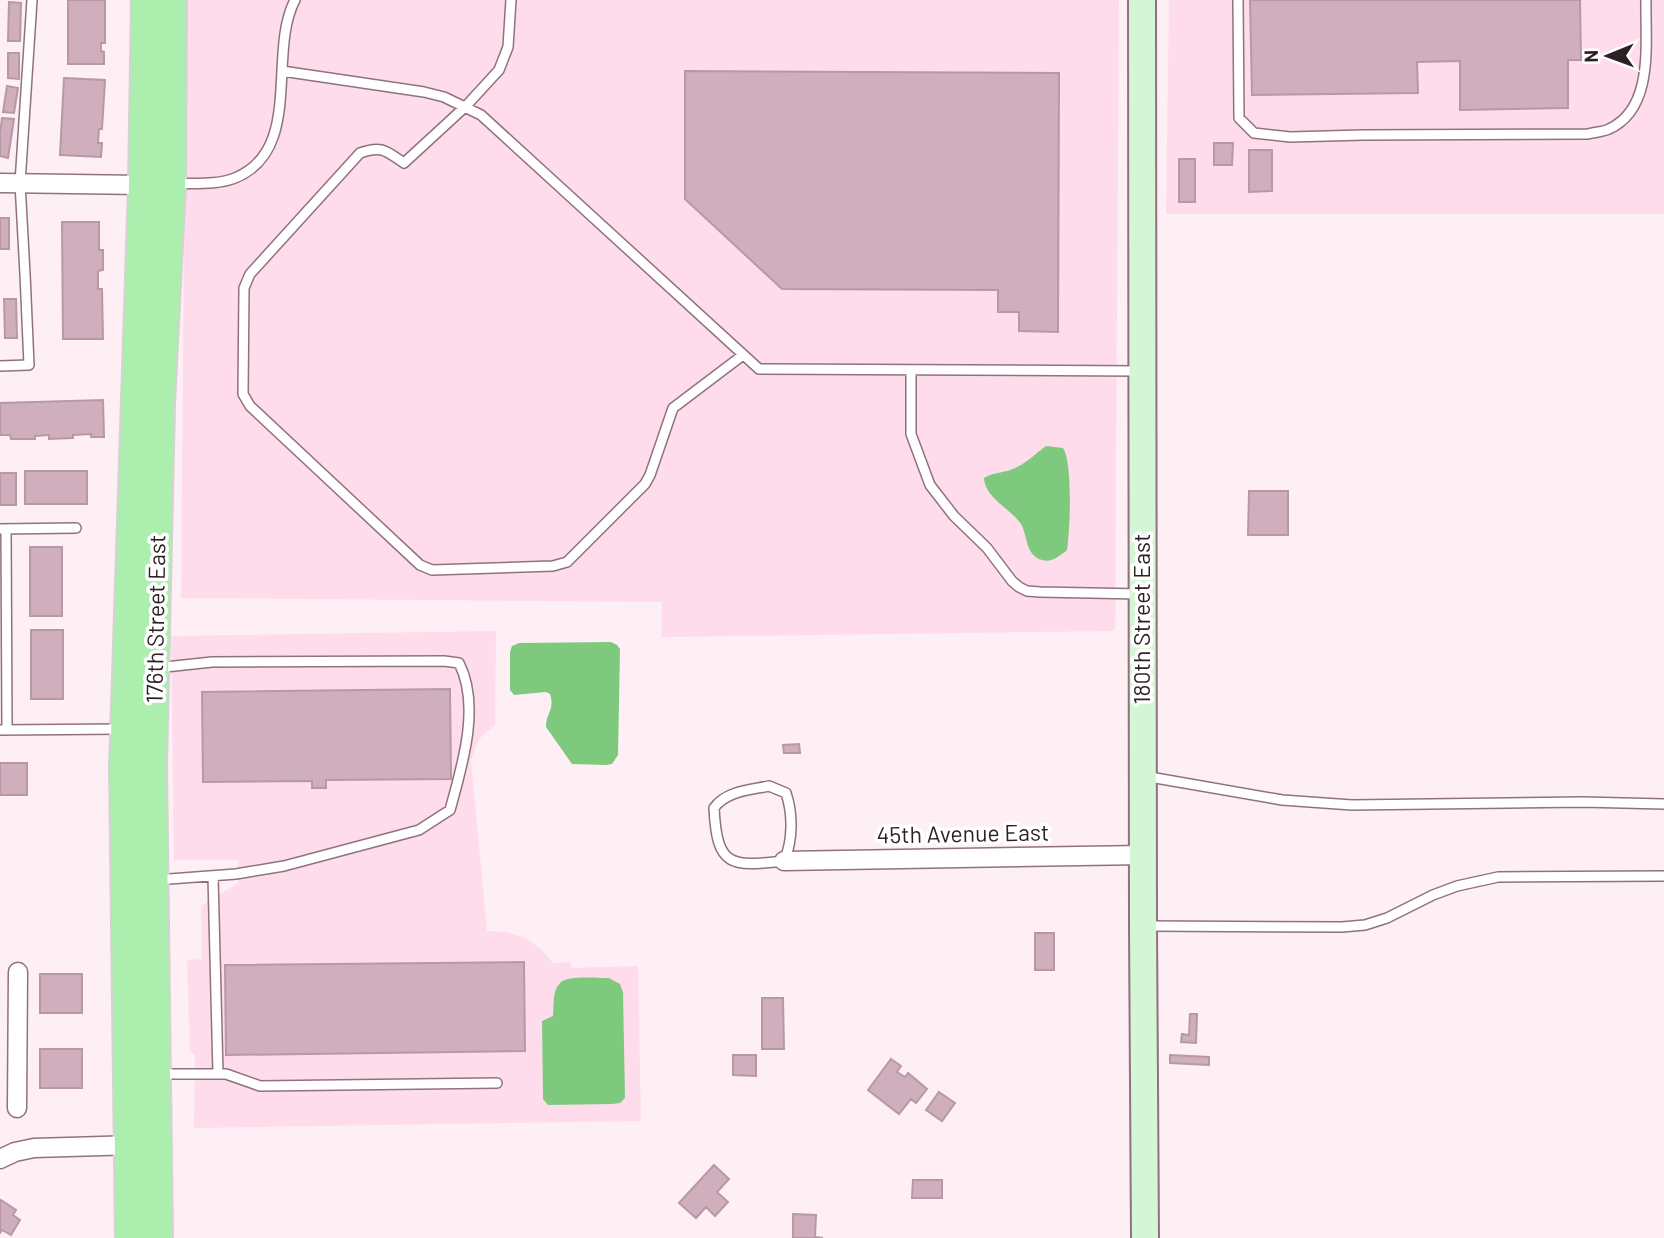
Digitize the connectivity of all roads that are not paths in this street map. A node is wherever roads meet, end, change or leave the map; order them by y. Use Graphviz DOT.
graph roads {
  1 [pos="32,0"];
  2 [pos="146,0"];
  3 [pos="172,0"];
  4 [pos="295,0"];
  5 [pos="511,0"];
  6 [pos="1142,0"];
  7 [pos="1238,0"];
  8 [pos="1646,0"];
  9 [pos="282,71"];
  10 [pos="466,106"];
  11 [pos="0,183"];
  12 [pos="20,183"];
  13 [pos="157,185"];
  14 [pos="142,219"];
  15 [pos="743,355"];
  16 [pos="0,366"];
  17 [pos="911,370"];
  18 [pos="1141,371"];
  19 [pos="160,404"];
  20 [pos="76,528"];
  21 [pos="3,529"];
  22 [pos="1142,594"];
  23 [pos="155,668"];
  24 [pos="125,729"];
  25 [pos="3,730"];
  26 [pos="1143,776"];
  27 [pos="1664,804"];
  28 [pos="1143,855"];
  29 [pos="783,861"];
  30 [pos="214,876"];
  31 [pos="1664,876"];
  32 [pos="154,880"];
  33 [pos="1143,926"];
  34 [pos="18,972"];
  35 [pos="8,1063"];
  36 [pos="156,1074"];
  37 [pos="218,1074"];
  38 [pos="497,1083"];
  39 [pos="17,1108"];
  40 [pos="129,1145"];
  41 [pos="157,1145"];
  42 [pos="0,1159"];
  43 [pos="130,1238"];
  44 [pos="158,1238"];
  45 [pos="1145,1238"];
  1 -- 12 [label="lane"];
  2 -- 13 [label="main road, 176th Street East"];
  3 -- 13 [label="main road, 176th Street East"];
  4 -- 9 [label="lane"];
  5 -- 10 [label="lane"];
  6 -- 18 [label="street, 180th Street East"];
  7 -- 8 [label="lane"];
  9 -- 10 [label="lane"];
  9 -- 13 [label="lane"];
  10 -- 15 [label="lane"];
  10 -- 15 [label="lane"];
  11 -- 12 [label="street"];
  12 -- 13 [label="street"];
  12 -- 16 [label="lane"];
  13 -- 14 [label="main road, 176th Street East"];
  13 -- 19 [label="main road, 176th Street East"];
  14 -- 19 [label="main road"];
  14 -- 24 [label="main road, 176th Street East"];
  15 -- 17 [label="lane"];
  17 -- 18 [label="lane"];
  17 -- 22 [label="lane"];
  18 -- 22 [label="street, 180th Street East"];
  19 -- 23 [label="main road, 176th Street East"];
  20 -- 21 [label="lane"];
  21 -- 25 [label="lane"];
  22 -- 26 [label="street, 180th Street East"];
  23 -- 30 [label="lane"];
  23 -- 32 [label="main road, 176th Street East"];
  24 -- 25 [label="lane"];
  24 -- 40 [label="main road, 176th Street East"];
  26 -- 27 [label="lane"];
  26 -- 28 [label="street, 180th Street East"];
  28 -- 29 [label="street, 45th Avenue East"];
  28 -- 33 [label="street, 180th Street East"];
  29 -- 29 [label="lane"];
  30 -- 32 [label="lane"];
  30 -- 37 [label="lane"];
  31 -- 33 [label="lane"];
  32 -- 36 [label="main road, 176th Street East"];
  33 -- 45 [label="street, 180th Street East"];
  34 -- 35 [label="street"];
  35 -- 39 [label="street"];
  36 -- 37 [label="lane"];
  36 -- 41 [label="main road, 176th Street East"];
  37 -- 38 [label="lane"];
  40 -- 41 [label="street"];
  40 -- 42 [label="street"];
  40 -- 43 [label="main road, 176th Street East"];
  41 -- 44 [label="main road, 176th Street East"];
}
